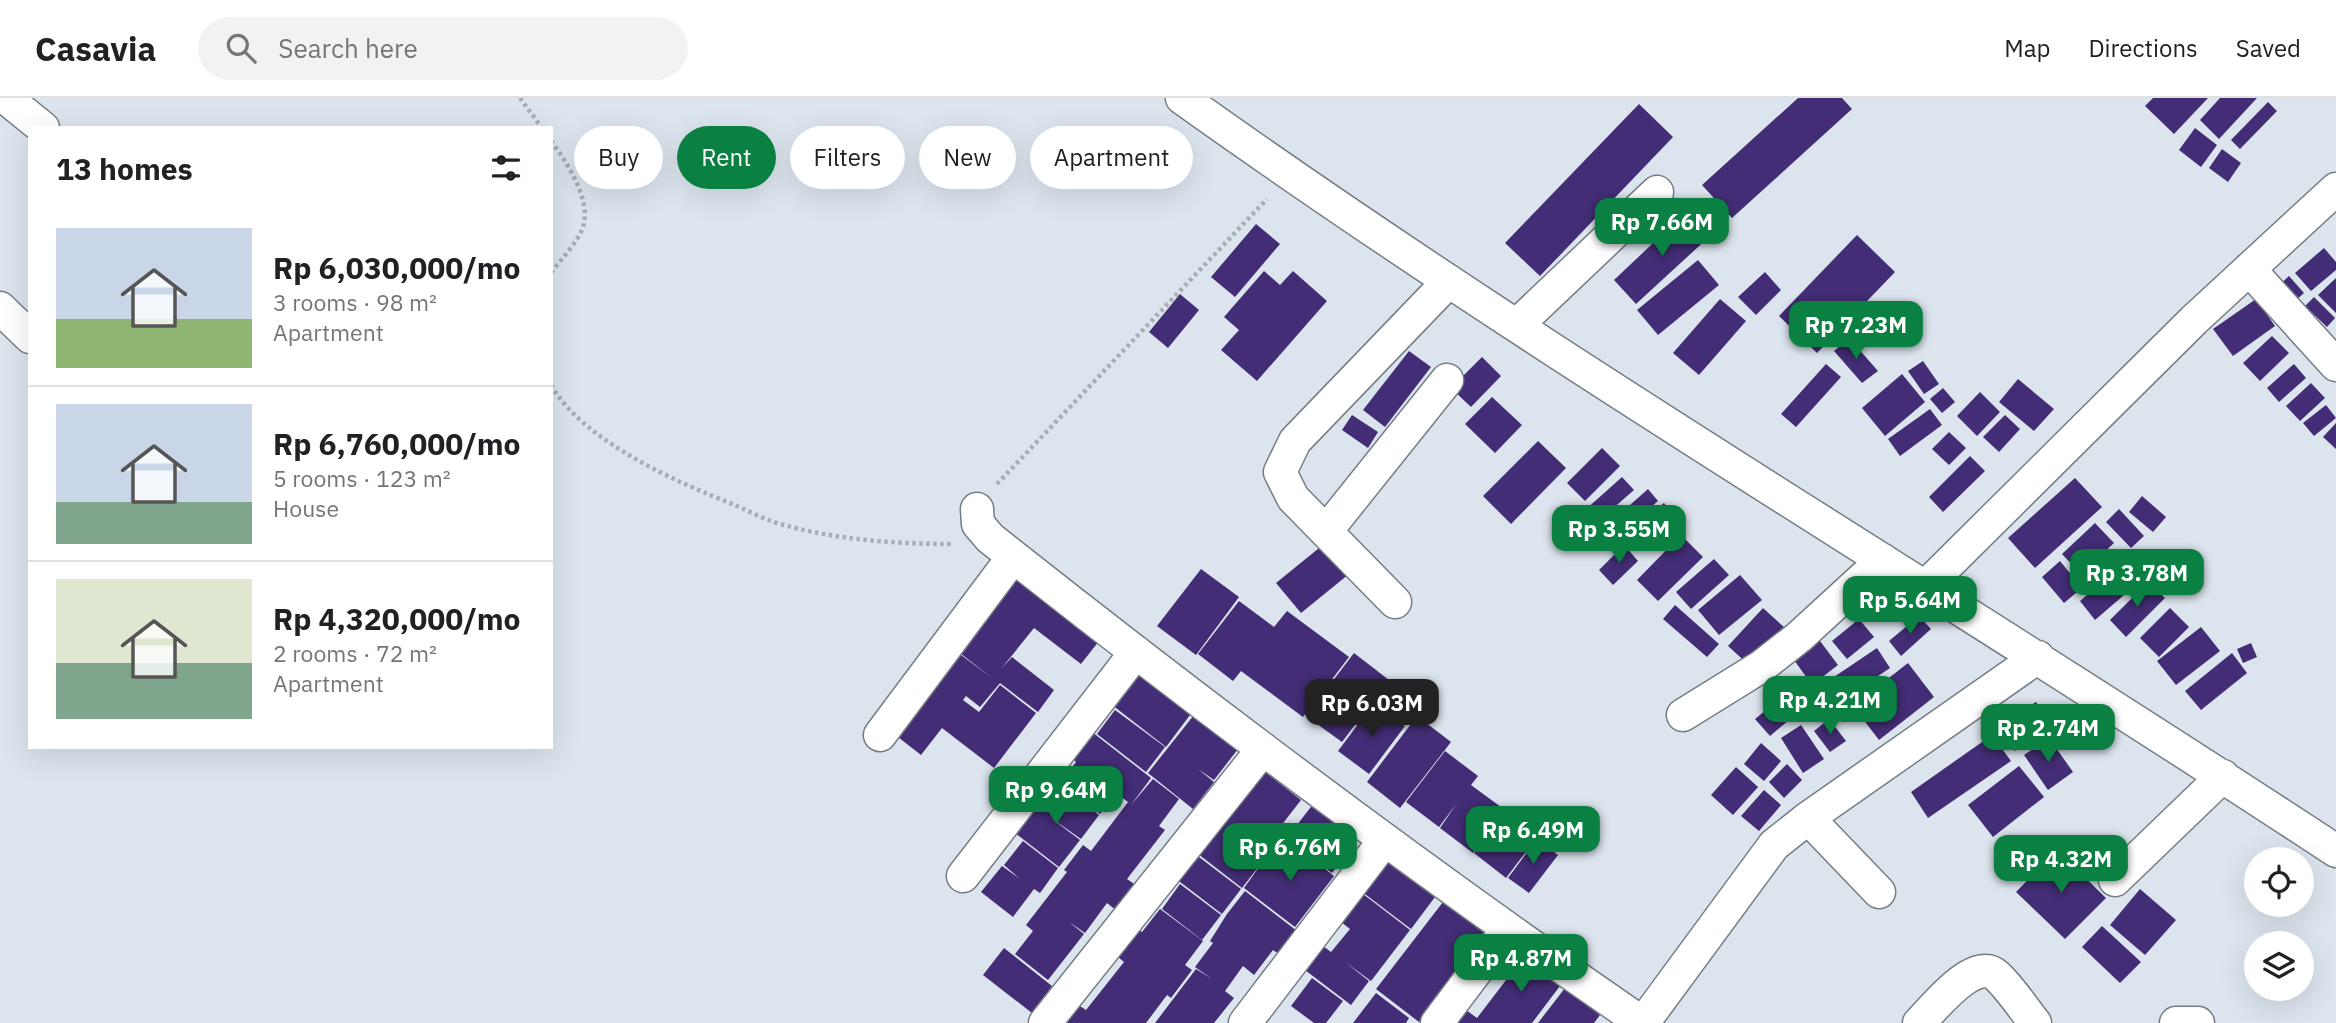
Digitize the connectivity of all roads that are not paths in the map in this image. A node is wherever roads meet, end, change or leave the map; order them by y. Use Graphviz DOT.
graph roads {
  1 [pos="6,98"];
  2 [pos="1182,98"];
  3 [pos="41,126"];
  4 [pos="2336,189"];
  5 [pos="1657,192"];
  6 [pos="2249,269"];
  7 [pos="1449,281"];
  8 [pos="0,308"];
  9 [pos="1517,325"];
  10 [pos="28,335"];
  11 [pos="2336,365"];
  12 [pos="1447,380"];
  13 [pos="977,509"];
  14 [pos="1327,530"];
  15 [pos="1001,548"];
  16 [pos="1884,560"];
  17 [pos="1925,587"];
  18 [pos="1395,602"];
  19 [pos="1136,652"];
  20 [pos="2038,657"];
  21 [pos="1683,715"];
  22 [pos="880,735"];
  23 [pos="1263,749"];
  24 [pos="2223,776"];
  25 [pos="1808,818"];
  26 [pos="1384,841"];
  27 [pos="2336,851"];
  28 [pos="963,876"];
  29 [pos="2115,880"];
  30 [pos="1879,892"];
  31 [pos="1507,930"];
  32 [pos="1045,1023"];
  33 [pos="1245,1023"];
  34 [pos="1437,1023"];
  35 [pos="1642,1023"];
  36 [pos="1919,1023"];
  37 [pos="2035,1023"];
  38 [pos="2176,1023"];
  39 [pos="2198,1023"];
  1 -- 3 [label="street"];
  2 -- 7 [label="street"];
  4 -- 6 [label="street"];
  5 -- 9 [label="street"];
  6 -- 11 [label="street"];
  6 -- 17 [label="street"];
  7 -- 9 [label="street"];
  7 -- 14 [label="street"];
  8 -- 10 [label="street"];
  9 -- 16 [label="street"];
  12 -- 14 [label="street"];
  13 -- 15 [label="street"];
  14 -- 18 [label="street"];
  15 -- 19 [label="street"];
  15 -- 22 [label="street"];
  16 -- 17 [label="street"];
  16 -- 21 [label="street"];
  17 -- 20 [label="street"];
  19 -- 23 [label="street"];
  19 -- 28 [label="street"];
  20 -- 24 [label="street"];
  20 -- 25 [label="street"];
  23 -- 26 [label="street"];
  23 -- 32 [label="street"];
  24 -- 27 [label="street"];
  24 -- 29 [label="street"];
  25 -- 30 [label="street"];
  25 -- 35 [label="street"];
  26 -- 31 [label="street"];
  26 -- 33 [label="street"];
  31 -- 34 [label="street"];
  31 -- 35 [label="street"];
  36 -- 37 [label="street"];
  38 -- 39 [label="street"];
}
